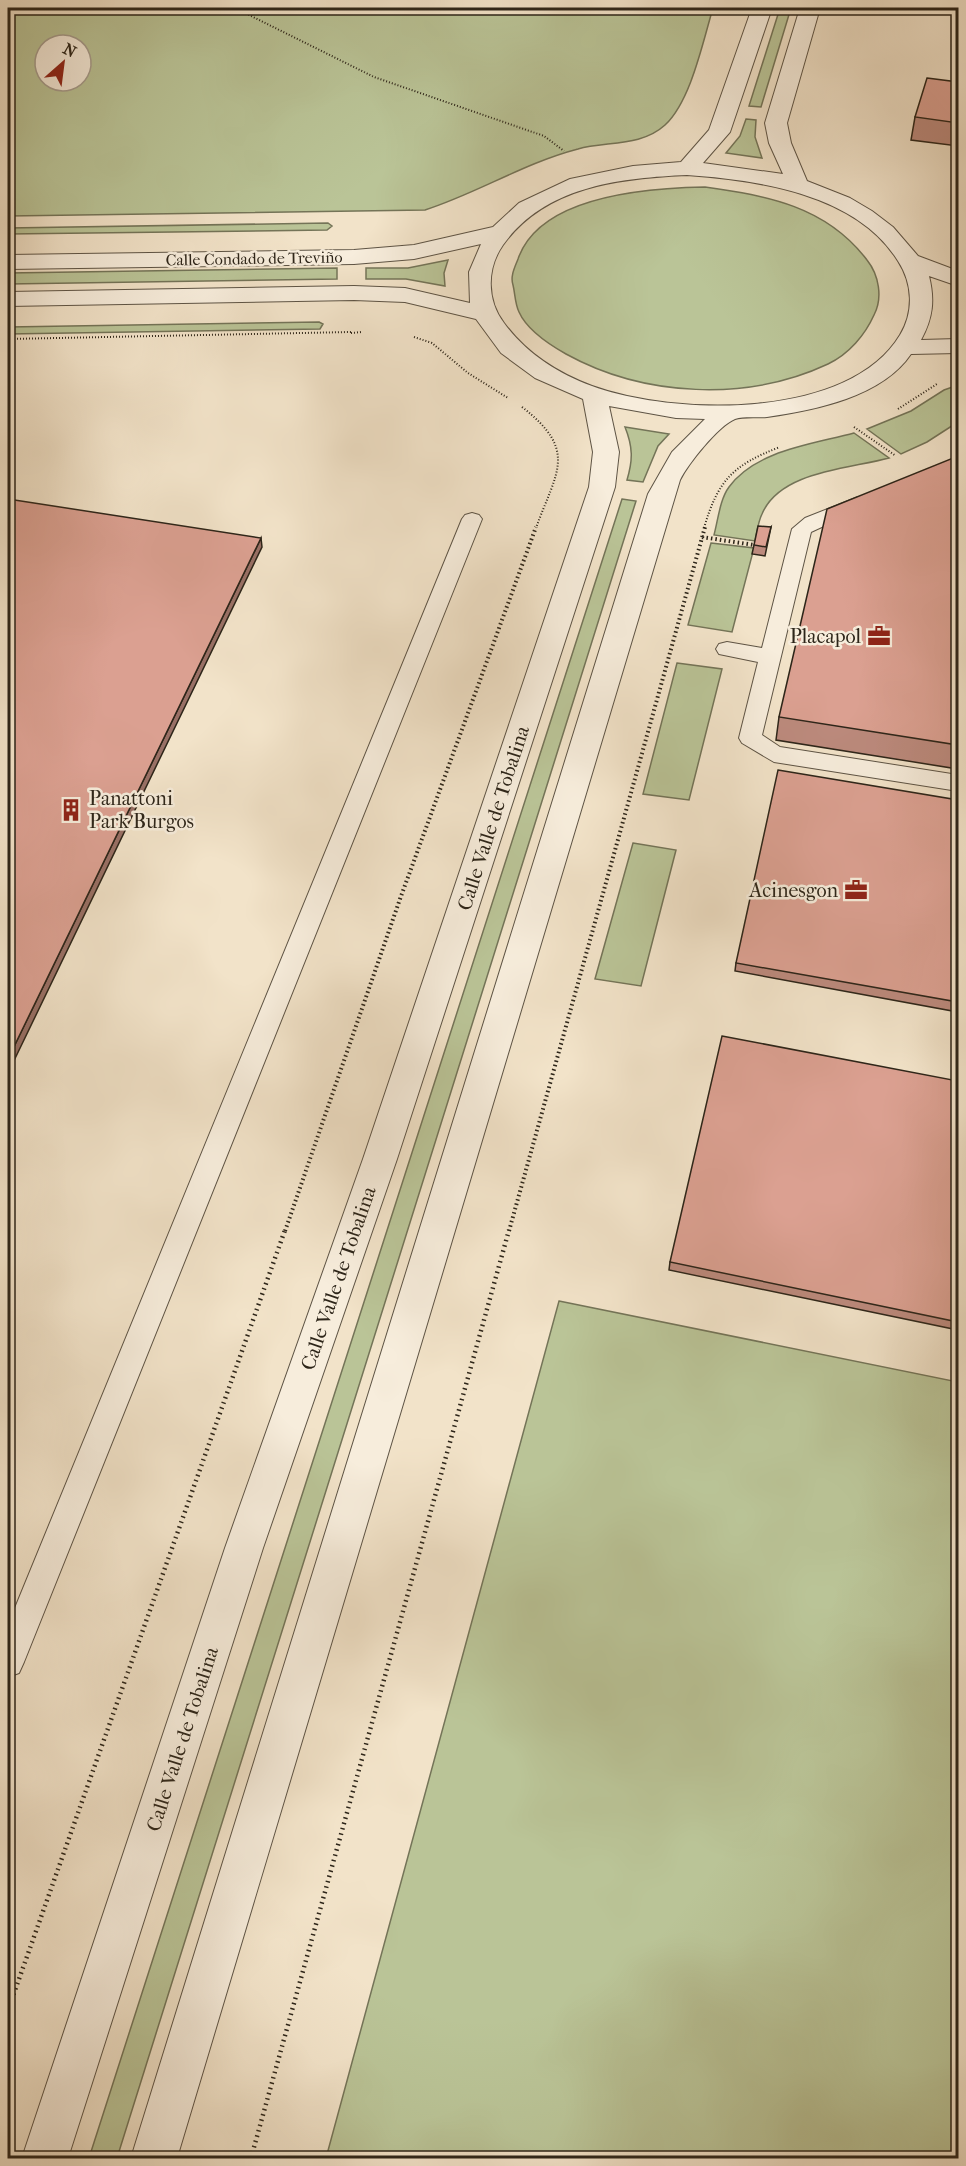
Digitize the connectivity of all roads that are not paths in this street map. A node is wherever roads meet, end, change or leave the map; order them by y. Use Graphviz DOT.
graph roads {
  1 [pos="762,8"];
  2 [pos="810,8"];
  3 [pos="687,168"];
  4 [pos="798,185"];
  5 [pos="498,233"];
  6 [pos="912,261"];
  7 [pos="8,262"];
  8 [pos="958,279"];
  9 [pos="8,299"];
  10 [pos="485,314"];
  11 [pos="958,346"];
  12 [pos="904,347"];
  13 [pos="595,395"];
  14 [pos="727,413"];
  15 [pos="875,496"];
  16 [pos="472,519"];
  17 [pos="727,649"];
  18 [pos="771,657"];
  19 [pos="958,783"];
  20 [pos="8,1662"];
  21 [pos="45,2158"];
  22 [pos="154,2158"];
  1 -- 3 [label="street"];
  2 -- 4 [label="street"];
  3 -- 4 [label="street"];
  3 -- 5 [label="street"];
  4 -- 6 [label="street"];
  5 -- 7 [label="street, Calle Condado de Treviño"];
  5 -- 10 [label="street"];
  6 -- 8 [label="street"];
  6 -- 12 [label="street"];
  9 -- 10 [label="street, Calle Condado de Treviño"];
  10 -- 13 [label="street"];
  11 -- 12 [label="street"];
  12 -- 14 [label="street"];
  13 -- 14 [label="street"];
  13 -- 21 [label="street, Calle Valle de Tobalina"];
  14 -- 22 [label="street"];
  15 -- 18 [label="lane"];
  16 -- 20 [label="lane"];
  17 -- 18 [label="lane"];
  18 -- 19 [label="lane"];
}
